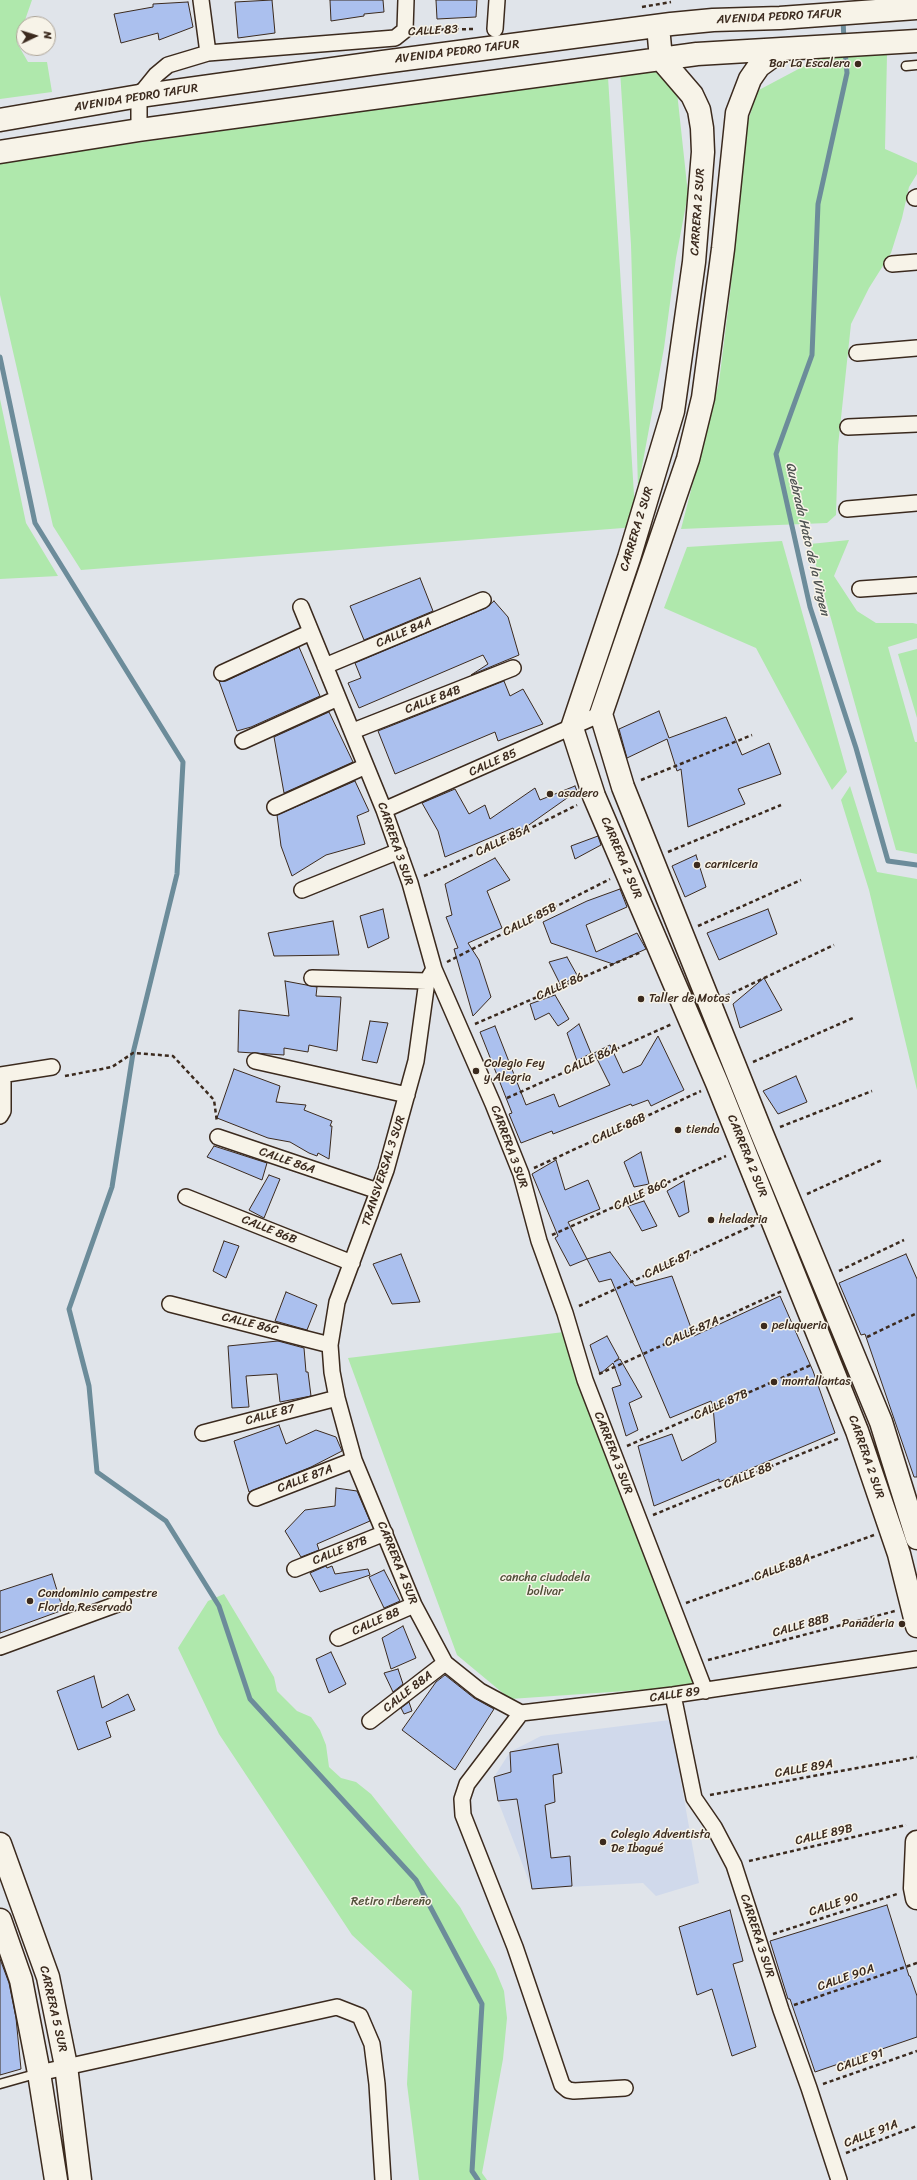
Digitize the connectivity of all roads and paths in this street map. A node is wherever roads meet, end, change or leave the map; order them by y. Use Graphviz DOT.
graph roads {
  1 [pos="201,0"];
  2 [pos="406,0"];
  3 [pos="497,0"];
  4 [pos="671,1"];
  5 [pos="640,7"];
  6 [pos="917,8"];
  7 [pos="658,26"];
  8 [pos="495,29"];
  9 [pos="405,30"];
  10 [pos="917,41"];
  11 [pos="781,50"];
  12 [pos="208,53"];
  13 [pos="661,59"];
  14 [pos="906,66"];
  15 [pos="917,66"];
  16 [pos="139,96"];
  17 [pos="6,119"];
  18 [pos="139,130"];
  19 [pos="8,151"];
  20 [pos="917,262"];
  21 [pos="892,264"];
  22 [pos="917,348"];
  23 [pos="857,353"];
  24 [pos="917,424"];
  25 [pos="848,427"];
  26 [pos="917,503"];
  27 [pos="847,509"];
  28 [pos="917,585"];
  29 [pos="860,588"];
  30 [pos="483,600"];
  31 [pos="301,608"];
  32 [pos="311,632"];
  33 [pos="325,666"];
  34 [pos="513,668"];
  35 [pos="222,672"];
  36 [pos="338,698"];
  37 [pos="601,714"];
  38 [pos="572,728"];
  39 [pos="353,731"];
  40 [pos="752,735"];
  41 [pos="243,741"];
  42 [pos="366,766"];
  43 [pos="624,787"];
  44 [pos="594,796"];
  45 [pos="781,805"];
  46 [pos="274,807"];
  47 [pos="384,810"];
  48 [pos="399,851"];
  49 [pos="653,858"];
  50 [pos="626,870"];
  51 [pos="801,880"];
  52 [pos="410,883"];
  53 [pos="302,890"];
  54 [pos="683,932"];
  55 [pos="658,944"];
  56 [pos="834,945"];
  57 [pos="430,975"];
  58 [pos="312,978"];
  59 [pos="711,1003"];
  60 [pos="689,1016"];
  61 [pos="853,1018"];
  62 [pos="462,1030"];
  63 [pos="255,1061"];
  64 [pos="738,1069"];
  65 [pos="57,1072"];
  66 [pos="2,1075"];
  67 [pos="717,1083"];
  68 [pos="872,1091"];
  69 [pos="407,1095"];
  70 [pos="494,1104"];
  71 [pos="754,1113"];
  72 [pos="0,1116"];
  73 [pos="733,1122"];
  74 [pos="762,1134"];
  75 [pos="218,1137"];
  76 [pos="743,1148"];
  77 [pos="882,1160"];
  78 [pos="521,1174"];
  79 [pos="378,1191"];
  80 [pos="186,1197"];
  81 [pos="790,1202"];
  82 [pos="771,1217"];
  83 [pos="904,1240"];
  84 [pos="540,1241"];
  85 [pos="352,1263"];
  86 [pos="822,1279"];
  87 [pos="798,1283"];
  88 [pos="170,1304"];
  89 [pos="565,1313"];
  90 [pos="917,1313"];
  91 [pos="330,1345"];
  92 [pos="850,1345"];
  93 [pos="828,1357"];
  94 [pos="332,1372"];
  95 [pos="585,1380"];
  96 [pos="337,1398"];
  97 [pos="858,1431"];
  98 [pos="203,1433"];
  99 [pos="613,1452"];
  100 [pos="892,1456"];
  101 [pos="354,1460"];
  102 [pos="869,1464"];
  103 [pos="256,1498"];
  104 [pos="639,1521"];
  105 [pos="891,1529"];
  106 [pos="385,1533"];
  107 [pos="917,1538"];
  108 [pos="295,1569"];
  109 [pos="123,1602"];
  110 [pos="414,1605"];
  111 [pos="673,1608"];
  112 [pos="915,1616"];
  113 [pos="338,1638"];
  114 [pos="0,1647"];
  115 [pos="917,1659"];
  116 [pos="445,1663"];
  117 [pos="694,1664"];
  118 [pos="705,1691"];
  119 [pos="673,1695"];
  120 [pos="521,1713"];
  121 [pos="370,1721"];
  122 [pos="917,1757"];
  123 [pos="694,1798"];
  124 [pos="913,1834"];
  125 [pos="0,1844"];
  126 [pos="734,1864"];
  127 [pos="916,1893"];
  128 [pos="0,1920"];
  129 [pos="758,1939"];
  130 [pos="917,1963"];
  131 [pos="780,2010"];
  132 [pos="917,2051"];
  133 [pos="66,2066"];
  134 [pos="39,2073"];
  135 [pos="0,2084"];
  136 [pos="625,2088"];
  137 [pos="809,2088"];
  138 [pos="917,2126"];
  139 [pos="832,2158"];
  140 [pos="56,2180"];
  141 [pos="80,2180"];
  142 [pos="383,2180"];
  143 [pos="839,2180"];
  1 -- 12 [label="street"];
  2 -- 9 [label="street"];
  3 -- 8 [label="street"];
  4 -- 5 [label="path"];
  6 -- 7 [label="street, AVENIDA PEDRO TAFUR"];
  7 -- 13 [label="street"];
  7 -- 16 [label="street, AVENIDA PEDRO TAFUR"];
  8 -- 9 [label="path, CALLE 83"];
  9 -- 12 [label="street, CALLE 83"];
  10 -- 11 [label="street"];
  11 -- 13 [label="street"];
  11 -- 37 [label="street, CARRERA 2 SUR"];
  12 -- 16 [label="street, CALLE 83"];
  13 -- 18 [label="street"];
  13 -- 38 [label="street, CARRERA 2 SUR"];
  14 -- 15 [label="lane"];
  16 -- 17 [label="street, AVENIDA PEDRO TAFUR"];
  16 -- 18 [label="street"];
  18 -- 19 [label="street"];
  20 -- 21 [label="street"];
  22 -- 23 [label="street"];
  24 -- 25 [label="street"];
  26 -- 27 [label="street"];
  28 -- 29 [label="street"];
  30 -- 33 [label="street, CALLE 84A"];
  31 -- 32 [label="street, CARRERA 3 SUR"];
  32 -- 33 [label="street, CARRERA 3 SUR"];
  32 -- 35 [label="street"];
  33 -- 36 [label="street, CARRERA 3 SUR"];
  34 -- 39 [label="street, CALLE 84B"];
  36 -- 39 [label="street, CARRERA 3 SUR"];
  36 -- 41 [label="street"];
  37 -- 38 [label="street, CALLE 85"];
  37 -- 43 [label="street, CARRERA 2 SUR"];
  38 -- 44 [label="street, CARRERA 2 SUR"];
  38 -- 47 [label="street, CALLE 85"];
  39 -- 42 [label="street, CARRERA 3 SUR"];
  40 -- 43 [label="path"];
  42 -- 46 [label="street"];
  42 -- 47 [label="street, CARRERA 3 SUR"];
  43 -- 49 [label="street, CARRERA 2 SUR"];
  44 -- 50 [label="street, CARRERA 2 SUR"];
  44 -- 52 [label="path, CALLE 85A"];
  45 -- 49 [label="path"];
  47 -- 48 [label="street, CARRERA 3 SUR"];
  48 -- 52 [label="street, CARRERA 3 SUR"];
  48 -- 53 [label="street"];
  49 -- 54 [label="street, CARRERA 2 SUR"];
  50 -- 55 [label="street, CARRERA 2 SUR"];
  50 -- 57 [label="path, CALLE 85B"];
  51 -- 54 [label="path"];
  52 -- 57 [label="street, CARRERA 3 SUR"];
  54 -- 59 [label="street, CARRERA 2 SUR"];
  55 -- 60 [label="street, CARRERA 2 SUR"];
  55 -- 62 [label="path, CALLE 86"];
  56 -- 59 [label="path"];
  57 -- 58 [label="street"];
  57 -- 62 [label="street, CARRERA 3 SUR"];
  57 -- 69 [label="street, TRANSVERSAL 3 SUR"];
  59 -- 64 [label="street, CARRERA 2 SUR"];
  60 -- 67 [label="street, CARRERA 2 SUR"];
  60 -- 70 [label="path, CALLE 86A"];
  61 -- 64 [label="path"];
  62 -- 70 [label="street, CARRERA 3 SUR"];
  63 -- 69 [label="street"];
  64 -- 71 [label="street, CARRERA 2 SUR"];
  65 -- 66 [label="street"];
  65 -- 75 [label="path"];
  66 -- 72 [label="street"];
  67 -- 73 [label="street, CARRERA 2 SUR"];
  67 -- 78 [label="path, CALLE 86B"];
  68 -- 74 [label="path"];
  69 -- 79 [label="street, TRANSVERSAL 3 SUR"];
  70 -- 78 [label="street, CARRERA 3 SUR"];
  71 -- 73 [label="street"];
  71 -- 74 [label="street, CARRERA 2 SUR"];
  73 -- 76 [label="street, CARRERA 2 SUR"];
  74 -- 81 [label="street, CARRERA 2 SUR"];
  75 -- 79 [label="street, CALLE 86A"];
  76 -- 82 [label="street, CARRERA 2 SUR"];
  76 -- 84 [label="path, CALLE 86C"];
  77 -- 81 [label="path"];
  78 -- 84 [label="street, CARRERA 3 SUR"];
  79 -- 85 [label="street, TRANSVERSAL 3 SUR"];
  80 -- 85 [label="street, CALLE 86B"];
  81 -- 86 [label="street, CARRERA 2 SUR"];
  82 -- 87 [label="street, CARRERA 2 SUR"];
  82 -- 89 [label="path, CALLE 87"];
  83 -- 86 [label="path"];
  84 -- 89 [label="street, CARRERA 3 SUR"];
  85 -- 91 [label="street, TRANSVERSAL 3 SUR"];
  86 -- 92 [label="street, CARRERA 2 SUR"];
  87 -- 93 [label="street, CARRERA 2 SUR"];
  87 -- 95 [label="path, CALLE 87A"];
  88 -- 91 [label="street, CALLE 86C"];
  89 -- 95 [label="street, CARRERA 3 SUR"];
  90 -- 92 [label="path"];
  91 -- 94 [label="street, TRANSVERSAL 3 SUR"];
  92 -- 100 [label="street, CARRERA 2 SUR"];
  93 -- 97 [label="street, CARRERA 2 SUR"];
  93 -- 99 [label="path, CALLE 87B"];
  94 -- 96 [label="street, CARRERA 4 SUR"];
  95 -- 99 [label="street, CARRERA 3 SUR"];
  96 -- 98 [label="street, CALLE 87"];
  96 -- 101 [label="street, CARRERA 4 SUR"];
  97 -- 102 [label="street, CARRERA 2 SUR"];
  97 -- 104 [label="path, CALLE 88"];
  99 -- 104 [label="street, CARRERA 3 SUR"];
  100 -- 102 [label="street"];
  100 -- 107 [label="street, CARRERA 2 SUR"];
  101 -- 103 [label="street, CALLE 87A"];
  101 -- 106 [label="street, CARRERA 4 SUR"];
  102 -- 105 [label="street, CARRERA 2 SUR"];
  104 -- 111 [label="street, CARRERA 3 SUR"];
  105 -- 111 [label="path, CALLE 88A"];
  105 -- 112 [label="street, CARRERA 2 SUR"];
  106 -- 108 [label="street, CALLE 87B"];
  106 -- 110 [label="street, CARRERA 4 SUR"];
  109 -- 114 [label="street"];
  110 -- 113 [label="street, CALLE 88"];
  110 -- 116 [label="street, CARRERA 4 SUR"];
  111 -- 117 [label="street, CARRERA 3 SUR"];
  112 -- 117 [label="path, CALLE 88B"];
  115 -- 118 [label="street, CALLE 89"];
  116 -- 120 [label="street, CARRERA 4 SUR"];
  116 -- 121 [label="street, CALLE 88A"];
  117 -- 118 [label="street, CARRERA 3 SUR"];
  118 -- 119 [label="street, CALLE 89"];
  119 -- 120 [label="street, CALLE 89"];
  119 -- 123 [label="street, CARRERA 3 SUR"];
  120 -- 136 [label="street"];
  122 -- 123 [label="path, CALLE 89A"];
  123 -- 126 [label="street, CARRERA 3 SUR"];
  124 -- 126 [label="path, CALLE 89B"];
  124 -- 127 [label="street"];
  125 -- 133 [label="street, CARRERA 5 SUR"];
  126 -- 129 [label="street, CARRERA 3 SUR"];
  127 -- 129 [label="path, CALLE 90"];
  128 -- 134 [label="street, CARRERA 5 SUR"];
  129 -- 131 [label="street, CARRERA 3 SUR"];
  130 -- 131 [label="path, CALLE 90A"];
  131 -- 137 [label="street, CARRERA 3 SUR"];
  132 -- 137 [label="path, CALLE 91"];
  133 -- 134 [label="street"];
  133 -- 141 [label="street, CARRERA 5 SUR"];
  133 -- 142 [label="street"];
  134 -- 135 [label="lane"];
  134 -- 140 [label="street, CARRERA 5 SUR"];
  137 -- 139 [label="street, CARRERA 3 SUR"];
  138 -- 139 [label="path, CALLE 91A"];
  139 -- 143 [label="street, CARRERA 3 SUR"];
}
